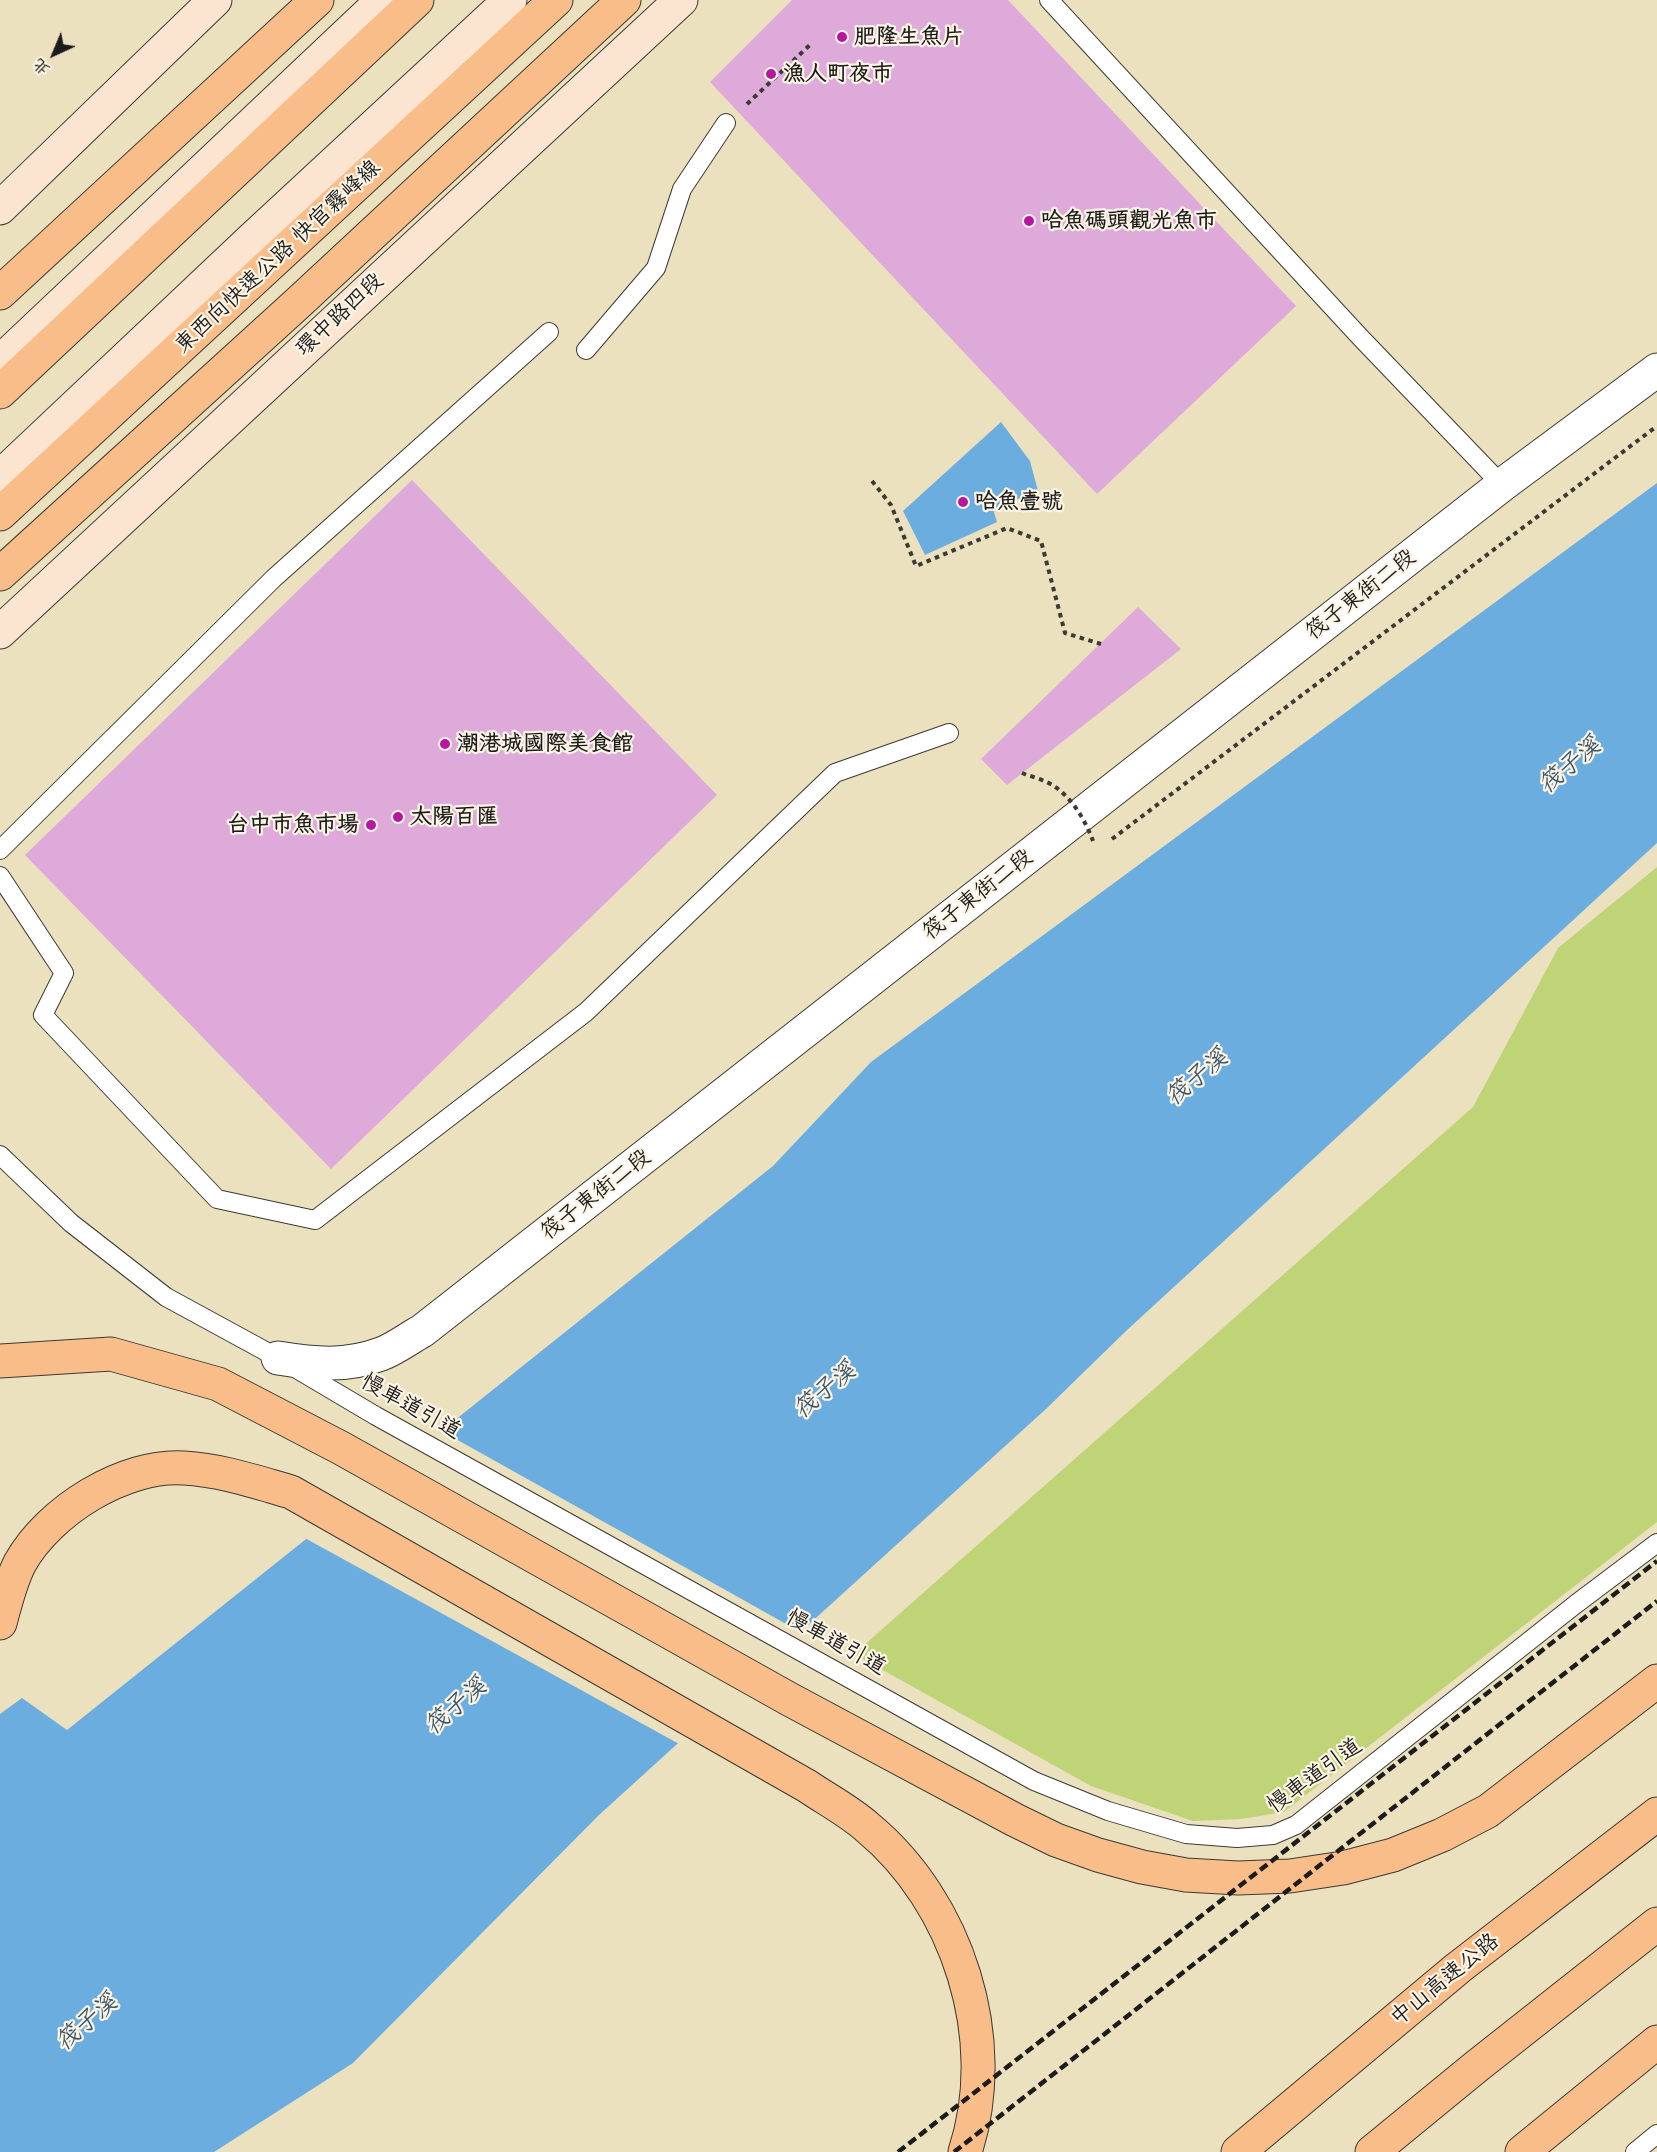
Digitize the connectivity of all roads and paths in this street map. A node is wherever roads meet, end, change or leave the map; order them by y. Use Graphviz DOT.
graph roads {
  1 [pos="215,0"];
  2 [pos="317,0"];
  3 [pos="383,0"];
  4 [pos="417,0"];
  5 [pos="510,0"];
  6 [pos="556,0"];
  7 [pos="624,0"];
  8 [pos="681,0"];
  9 [pos="1049,0"];
  10 [pos="812,43"];
  11 [pos="726,123"];
  12 [pos="0,208"];
  13 [pos="0,293"];
  14 [pos="549,332"];
  15 [pos="586,350"];
  16 [pos="0,362"];
  17 [pos="1657,370"];
  18 [pos="0,392"];
  19 [pos="1657,426"];
  20 [pos="0,477"];
  21 [pos="872,481"];
  22 [pos="1502,485"];
  23 [pos="0,514"];
  24 [pos="0,574"];
  25 [pos="0,632"];
  26 [pos="1101,644"];
  27 [pos="949,733"];
  28 [pos="1022,773"];
  29 [pos="1111,840"];
  30 [pos="1093,841"];
  31 [pos="0,850"];
  32 [pos="0,876"];
  33 [pos="0,1155"];
  34 [pos="279,1358"];
  35 [pos="0,1361"];
  36 [pos="1657,1543"];
  37 [pos="0,1623"];
  38 [pos="1657,1681"];
  39 [pos="1657,1814"];
  40 [pos="1657,1923"];
  41 [pos="1657,2042"];
  42 [pos="1657,2134"];
  43 [pos="965,2152"];
  44 [pos="1238,2152"];
  45 [pos="1372,2152"];
  46 [pos="1522,2152"];
  47 [pos="1635,2152"];
  1 -- 12 [label="street"];
  2 -- 13 [label="highway"];
  3 -- 16 [label="street"];
  4 -- 18 [label="highway"];
  5 -- 20 [label="street"];
  6 -- 23 [label="highway, 東西向快速公路 快官霧峰線"];
  7 -- 24 [label="highway"];
  8 -- 25 [label="street, 環中路四段"];
  9 -- 22 [label="lane"];
  10 -- 11 [label="path"];
  11 -- 15 [label="lane"];
  14 -- 31 [label="lane"];
  17 -- 22 [label="street, 筏子東街二段"];
  19 -- 29 [label="path"];
  21 -- 26 [label="path"];
  22 -- 34 [label="street, 筏子東街二段"];
  27 -- 32 [label="lane"];
  28 -- 30 [label="path, bridge"];
  33 -- 34 [label="lane, 慢車道引道"];
  34 -- 36 [label="lane, 慢車道引道"];
  35 -- 38 [label="highway"];
  37 -- 43 [label="highway"];
  39 -- 44 [label="highway, 中山高速公路"];
  40 -- 45 [label="highway"];
  41 -- 46 [label="highway"];
  42 -- 47 [label="lane"];
}
